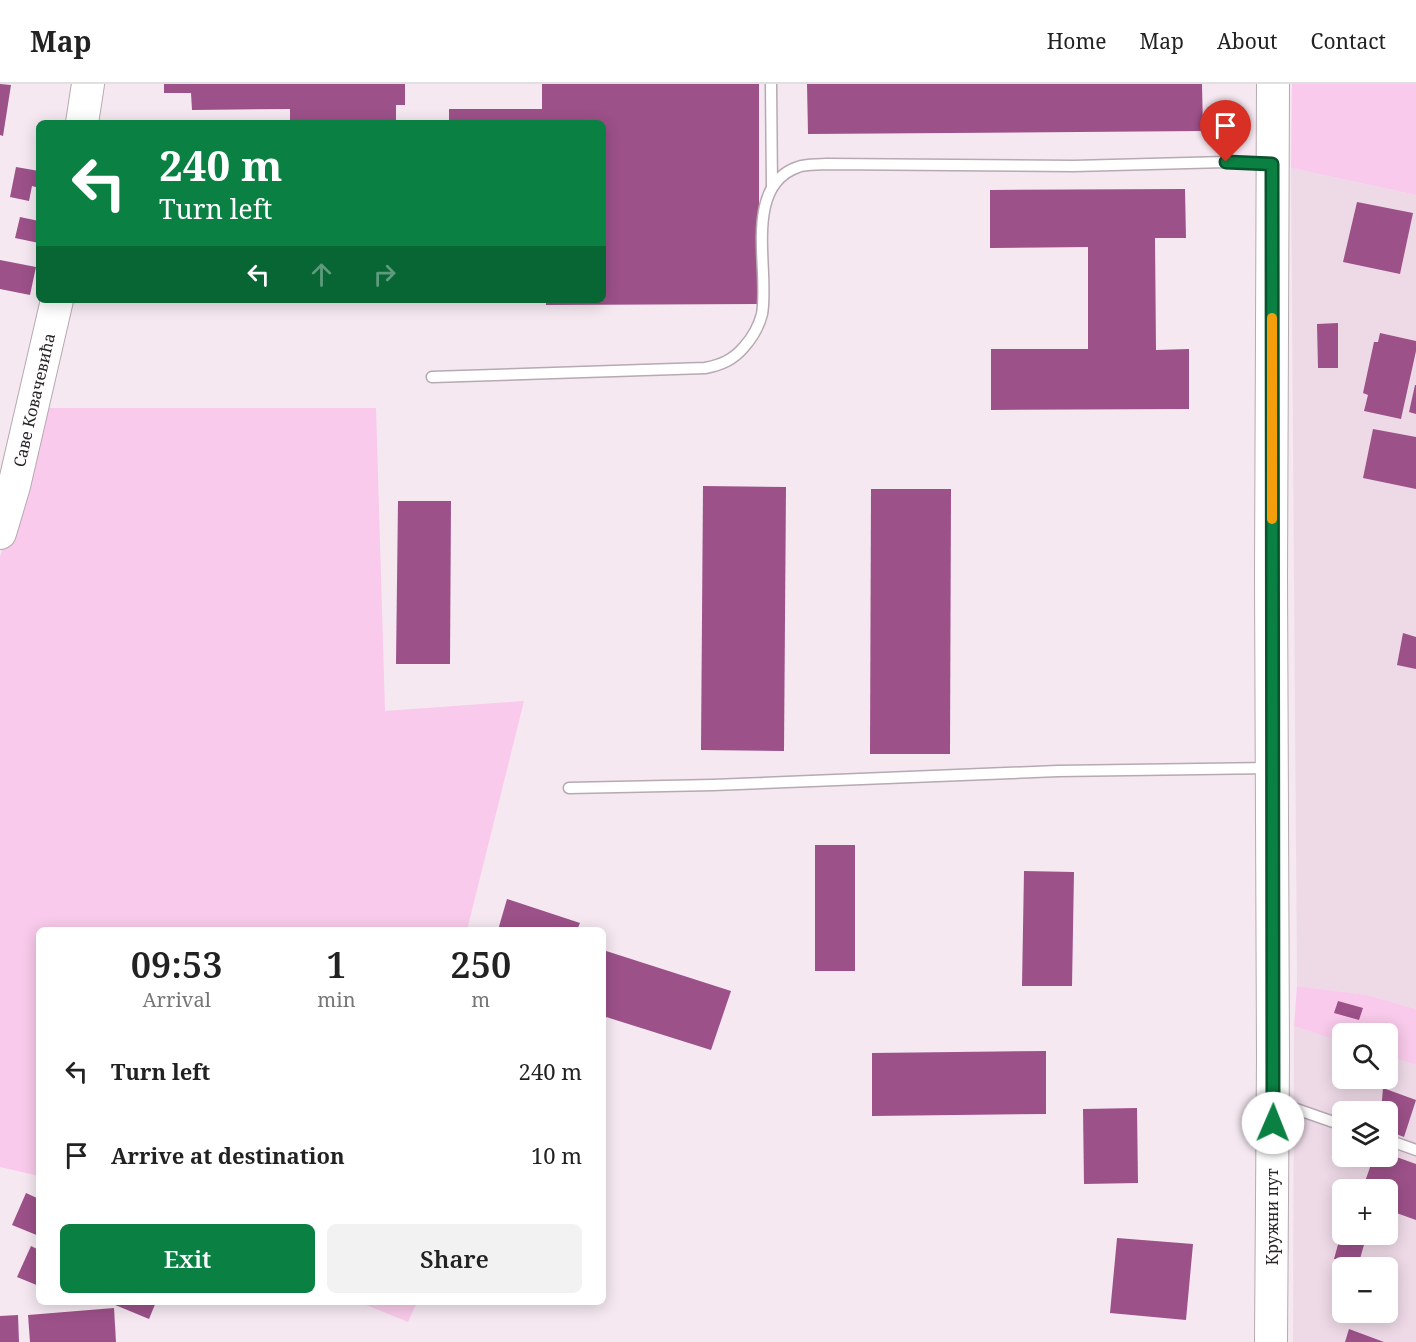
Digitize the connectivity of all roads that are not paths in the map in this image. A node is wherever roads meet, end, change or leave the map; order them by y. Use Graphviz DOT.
graph roads {
  1 [pos="88,84"];
  2 [pos="771,84"];
  3 [pos="1273,84"];
  4 [pos="82,120"];
  5 [pos="1272,164"];
  6 [pos="772,187"];
  7 [pos="56,303"];
  8 [pos="432,377"];
  9 [pos="0,533"];
  10 [pos="1272,768"];
  11 [pos="569,788"];
  12 [pos="1273,1101"];
  13 [pos="1332,1122"];
  14 [pos="1398,1144"];
  15 [pos="1416,1150"];
  16 [pos="1271,1342"];
  1 -- 4 [label="main road"];
  2 -- 6 [label="lane"];
  3 -- 5 [label="main road, Кружни пут"];
  5 -- 6 [label="lane"];
  5 -- 10 [label="main road, Кружни пут"];
  6 -- 8 [label="lane"];
  7 -- 9 [label="main road, Саве Ковачевића"];
  10 -- 11 [label="lane"];
  10 -- 12 [label="main road, Кружни пут"];
  12 -- 13 [label="lane"];
  12 -- 16 [label="main road, Кружни пут"];
  14 -- 15 [label="lane"];
}
